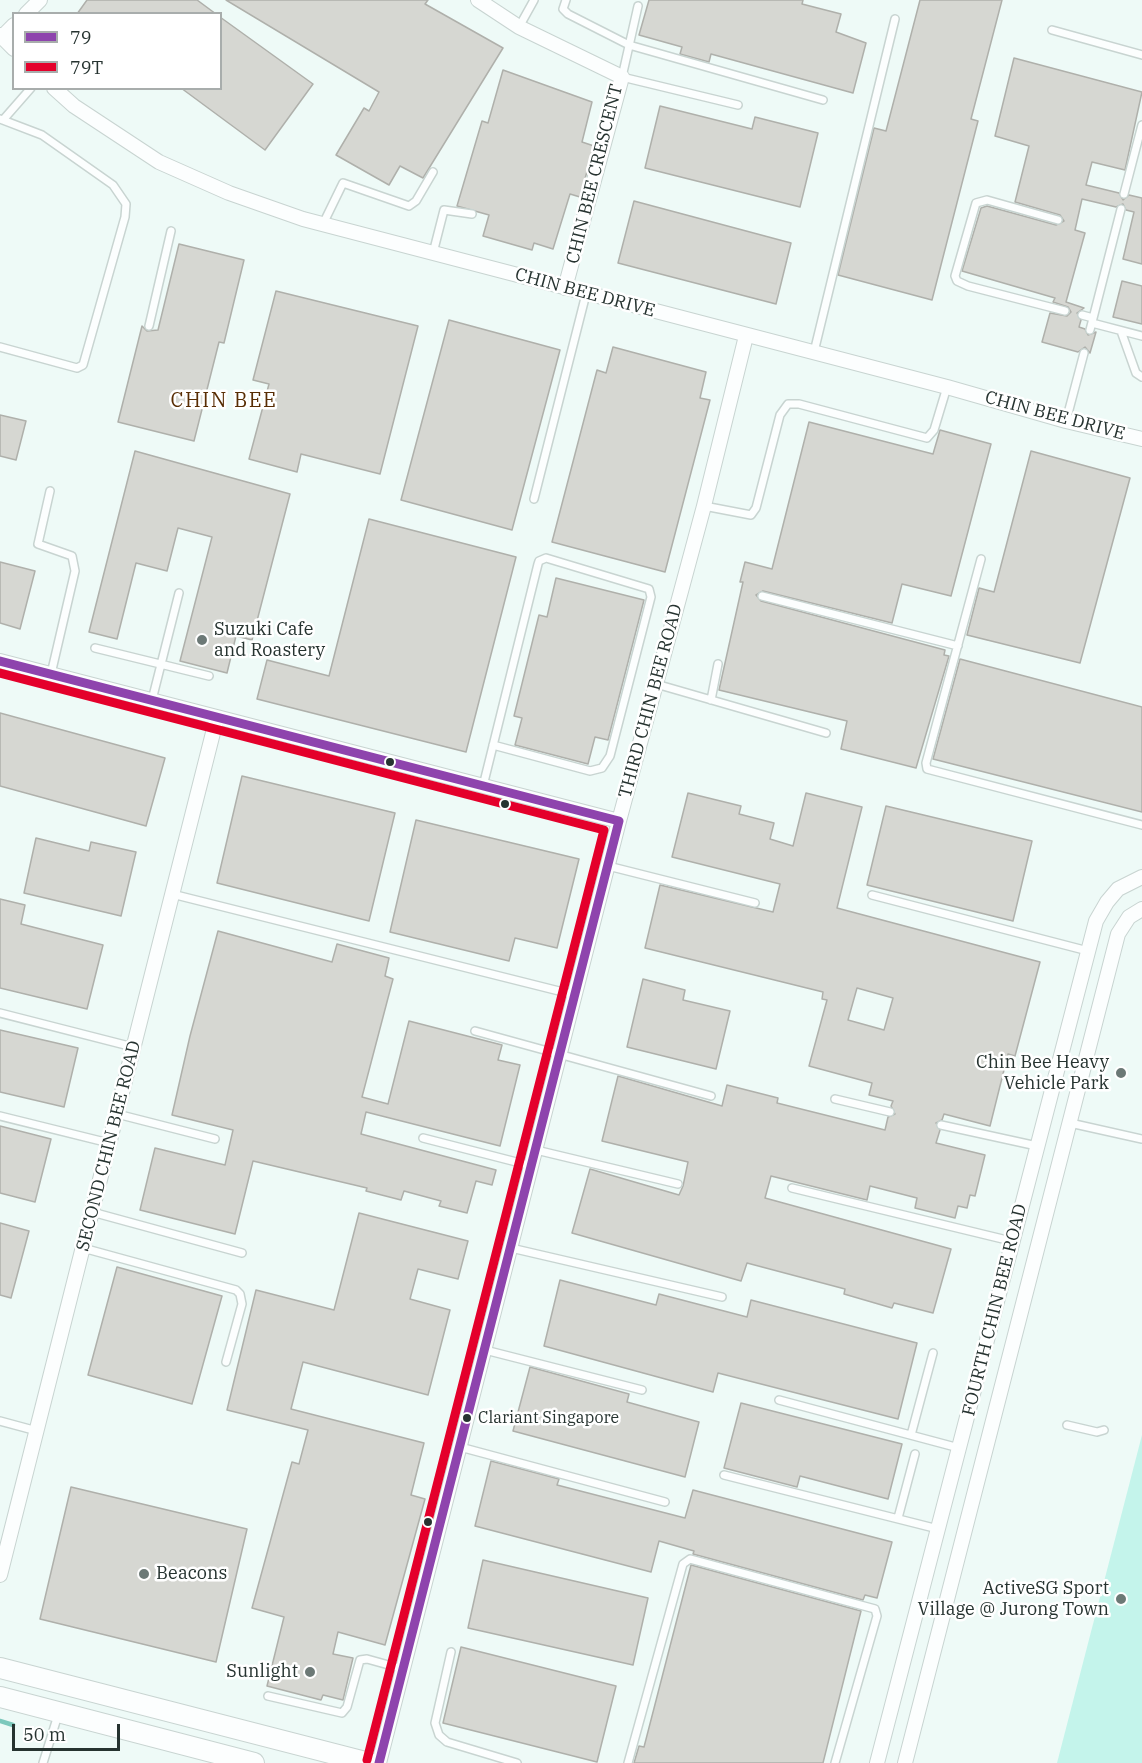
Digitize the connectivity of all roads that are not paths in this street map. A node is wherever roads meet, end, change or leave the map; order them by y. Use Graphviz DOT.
graph roads {
  1 [pos="40,0"];
  2 [pos="478,0"];
  3 [pos="534,0"];
  4 [pos="566,0"];
  5 [pos="638,6"];
  6 [pos="28,12"];
  7 [pos="895,19"];
  8 [pos="519,27"];
  9 [pos="1052,30"];
  10 [pos="1,36"];
  11 [pos="629,45"];
  12 [pos="12,47"];
  13 [pos="1142,55"];
  14 [pos="622,77"];
  15 [pos="29,90"];
  16 [pos="56,90"];
  17 [pos="823,100"];
  18 [pos="738,105"];
  19 [pos="2,119"];
  20 [pos="1142,125"];
  21 [pos="433,172"];
  22 [pos="1124,194"];
  23 [pos="1121,209"];
  24 [pos="472,214"];
  25 [pos="1058,220"];
  26 [pos="323,224"];
  27 [pos="171,231"];
  28 [pos="433,253"];
  29 [pos="565,288"];
  30 [pos="586,294"];
  31 [pos="1065,311"];
  32 [pos="1082,315"];
  33 [pos="1091,324"];
  34 [pos="149,326"];
  35 [pos="1121,331"];
  36 [pos="746,336"];
  37 [pos="1142,336"];
  38 [pos="0,347"];
  39 [pos="814,352"];
  40 [pos="1084,353"];
  41 [pos="1142,377"];
  42 [pos="947,387"];
  43 [pos="1066,421"];
  44 [pos="1142,439"];
  45 [pos="50,491"];
  46 [pos="534,499"];
  47 [pos="704,506"];
  48 [pos="981,559"];
  49 [pos="179,593"];
  50 [pos="762,596"];
  51 [pos="958,646"];
  52 [pos="95,648"];
  53 [pos="0,661"];
  54 [pos="718,664"];
  55 [pos="161,665"];
  56 [pos="51,674"];
  57 [pos="209,676"];
  58 [pos="656,684"];
  59 [pos="152,700"];
  60 [pos="711,700"];
  61 [pos="217,717"];
  62 [pos="826,733"];
  63 [pos="493,745"];
  64 [pos="483,786"];
  65 [pos="619,821"];
  66 [pos="1142,825"];
  67 [pos="608,866"];
  68 [pos="1142,877"];
  69 [pos="172,894"];
  70 [pos="872,895"];
  71 [pos="755,903"];
  72 [pos="1142,909"];
  73 [pos="1088,951"];
  74 [pos="575,995"];
  75 [pos="0,1013"];
  76 [pos="475,1032"];
  77 [pos="133,1047"];
  78 [pos="560,1055"];
  79 [pos="711,1096"];
  80 [pos="835,1099"];
  81 [pos="890,1112"];
  82 [pos="117,1114"];
  83 [pos="0,1116"];
  84 [pos="1070,1123"];
  85 [pos="941,1125"];
  86 [pos="423,1138"];
  87 [pos="215,1139"];
  88 [pos="1142,1139"];
  89 [pos="109,1143"];
  90 [pos="1037,1146"];
  91 [pos="536,1150"];
  92 [pos="532,1166"];
  93 [pos="678,1184"];
  94 [pos="792,1188"];
  95 [pos="92,1212"];
  96 [pos="1011,1241"];
  97 [pos="83,1248"];
  98 [pos="511,1248"];
  99 [pos="242,1253"];
  100 [pos="722,1297"];
  101 [pos="485,1350"];
  102 [pos="933,1353"];
  103 [pos="226,1362"];
  104 [pos="642,1390"];
  105 [pos="779,1400"];
  106 [pos="0,1420"];
  107 [pos="1067,1425"];
  108 [pos="1104,1430"];
  109 [pos="37,1431"];
  110 [pos="911,1435"];
  111 [pos="460,1447"];
  112 [pos="960,1448"];
  113 [pos="915,1454"];
  114 [pos="724,1475"];
  115 [pos="665,1502"];
  116 [pos="898,1518"];
  117 [pos="938,1529"];
  118 [pos="0,1575"];
  119 [pos="451,1652"];
  120 [pos="0,1668"];
  121 [pos="403,1669"];
  122 [pos="268,1696"];
  123 [pos="0,1697"];
  124 [pos="59,1713"];
  125 [pos="43,1763"];
  126 [pos="254,1763"];
  127 [pos="369,1763"];
  128 [pos="379,1763"];
  129 [pos="517,1763"];
  130 [pos="628,1763"];
  131 [pos="835,1763"];
  132 [pos="877,1763"];
  133 [pos="905,1763"];
  1 -- 6 [label="street"];
  2 -- 8 [label="street, CHIN BEE CRESCENT"];
  3 -- 8 [label="lane"];
  4 -- 11 [label="lane"];
  5 -- 11 [label="lane"];
  7 -- 39 [label="lane"];
  8 -- 14 [label="street, CHIN BEE CRESCENT"];
  9 -- 13 [label="lane"];
  10 -- 12 [label="street"];
  11 -- 14 [label="lane"];
  11 -- 17 [label="lane"];
  14 -- 18 [label="lane"];
  14 -- 29 [label="street, CHIN BEE CRESCENT"];
  15 -- 19 [label="lane"];
  16 -- 26 [label="street, CHIN BEE DRIVE"];
  19 -- 38 [label="lane"];
  20 -- 22 [label="lane"];
  21 -- 26 [label="lane"];
  23 -- 33 [label="lane"];
  24 -- 28 [label="lane"];
  25 -- 31 [label="lane"];
  26 -- 28 [label="street, CHIN BEE DRIVE"];
  27 -- 34 [label="lane"];
  28 -- 29 [label="street, CHIN BEE DRIVE"];
  29 -- 30 [label="street, CHIN BEE DRIVE"];
  30 -- 36 [label="street, CHIN BEE DRIVE"];
  30 -- 46 [label="lane"];
  32 -- 33 [label="lane"];
  33 -- 35 [label="lane"];
  35 -- 37 [label="lane"];
  35 -- 41 [label="lane"];
  36 -- 39 [label="street, CHIN BEE DRIVE"];
  36 -- 47 [label="street, THIRD CHIN BEE ROAD"];
  39 -- 42 [label="street, CHIN BEE DRIVE"];
  40 -- 43 [label="lane"];
  42 -- 43 [label="street, CHIN BEE DRIVE"];
  42 -- 47 [label="lane"];
  43 -- 44 [label="street, CHIN BEE DRIVE"];
  45 -- 56 [label="lane"];
  47 -- 58 [label="street, THIRD CHIN BEE ROAD"];
  48 -- 51 [label="lane"];
  49 -- 55 [label="lane"];
  50 -- 51 [label="lane"];
  51 -- 66 [label="lane"];
  52 -- 55 [label="lane"];
  53 -- 56 [label="street"];
  54 -- 60 [label="lane"];
  55 -- 57 [label="lane"];
  55 -- 59 [label="lane"];
  56 -- 59 [label="street"];
  58 -- 60 [label="lane"];
  58 -- 65 [label="street, THIRD CHIN BEE ROAD"];
  59 -- 61 [label="street"];
  60 -- 62 [label="lane"];
  61 -- 64 [label="street"];
  61 -- 69 [label="street, SECOND CHIN BEE ROAD"];
  63 -- 63 [label="lane"];
  63 -- 64 [label="lane"];
  64 -- 65 [label="street"];
  65 -- 67 [label="street, THIRD CHIN BEE ROAD"];
  67 -- 71 [label="lane"];
  67 -- 74 [label="street, THIRD CHIN BEE ROAD"];
  68 -- 73 [label="street, FOURTH CHIN BEE ROAD"];
  69 -- 74 [label="lane"];
  69 -- 77 [label="street, SECOND CHIN BEE ROAD"];
  70 -- 73 [label="lane"];
  72 -- 84 [label="street, FOURTH CHIN BEE ROAD"];
  73 -- 90 [label="street, FOURTH CHIN BEE ROAD"];
  74 -- 78 [label="street, THIRD CHIN BEE ROAD"];
  75 -- 77 [label="lane"];
  76 -- 78 [label="lane"];
  77 -- 82 [label="street, SECOND CHIN BEE ROAD"];
  78 -- 79 [label="lane"];
  78 -- 91 [label="street, THIRD CHIN BEE ROAD"];
  80 -- 81 [label="lane"];
  82 -- 87 [label="lane"];
  82 -- 89 [label="street, SECOND CHIN BEE ROAD"];
  83 -- 89 [label="lane"];
  84 -- 88 [label="lane"];
  84 -- 133 [label="street, FOURTH CHIN BEE ROAD"];
  85 -- 90 [label="lane"];
  86 -- 92 [label="lane"];
  89 -- 95 [label="street, SECOND CHIN BEE ROAD"];
  90 -- 96 [label="street, FOURTH CHIN BEE ROAD"];
  91 -- 92 [label="street, THIRD CHIN BEE ROAD"];
  91 -- 93 [label="lane"];
  92 -- 98 [label="street, THIRD CHIN BEE ROAD"];
  94 -- 96 [label="lane"];
  95 -- 97 [label="street, SECOND CHIN BEE ROAD"];
  95 -- 99 [label="lane"];
  96 -- 112 [label="street, FOURTH CHIN BEE ROAD"];
  97 -- 103 [label="lane"];
  97 -- 109 [label="street, SECOND CHIN BEE ROAD"];
  98 -- 100 [label="lane"];
  98 -- 101 [label="street, THIRD CHIN BEE ROAD"];
  101 -- 104 [label="lane"];
  101 -- 111 [label="street, THIRD CHIN BEE ROAD"];
  102 -- 110 [label="lane"];
  105 -- 110 [label="lane"];
  106 -- 109 [label="lane"];
  107 -- 108 [label="lane"];
  109 -- 118 [label="street, SECOND CHIN BEE ROAD"];
  110 -- 112 [label="lane"];
  111 -- 115 [label="lane"];
  111 -- 121 [label="street, THIRD CHIN BEE ROAD"];
  112 -- 117 [label="street, FOURTH CHIN BEE ROAD"];
  113 -- 116 [label="lane"];
  114 -- 116 [label="lane"];
  116 -- 117 [label="lane"];
  117 -- 132 [label="street, FOURTH CHIN BEE ROAD"];
  119 -- 129 [label="lane"];
  120 -- 127 [label="main road"];
  121 -- 122 [label="lane"];
  121 -- 128 [label="street, THIRD CHIN BEE ROAD"];
  123 -- 124 [label="main road"];
  124 -- 125 [label="lane"];
  124 -- 126 [label="main road"];
  130 -- 131 [label="lane"];
}
